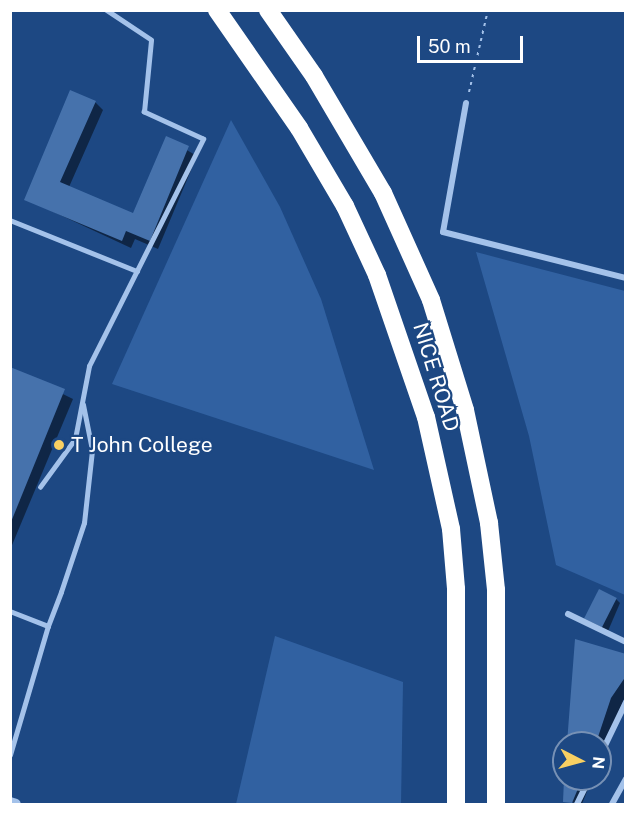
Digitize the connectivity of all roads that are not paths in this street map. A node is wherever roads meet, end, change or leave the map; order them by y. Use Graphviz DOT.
graph roads {
  1 [pos="106,10"];
  2 [pos="217,10"];
  3 [pos="268,10"];
  4 [pos="466,103"];
  5 [pos="10,220"];
  6 [pos="138,271"];
  7 [pos="626,278"];
  8 [pos="82,402"];
  9 [pos="40,488"];
  10 [pos="10,611"];
  11 [pos="568,614"];
  12 [pos="48,626"];
  13 [pos="626,642"];
  14 [pos="626,702"];
  15 [pos="612,731"];
  16 [pos="10,755"];
  17 [pos="626,779"];
  18 [pos="10,802"];
  19 [pos="15,804"];
  20 [pos="456,804"];
  21 [pos="496,804"];
  22 [pos="612,804"];
  1 -- 6 [label="lane"];
  2 -- 20 [label="highway, NICE ROAD"];
  3 -- 21 [label="highway, NICE ROAD"];
  4 -- 7 [label="street"];
  5 -- 6 [label="lane"];
  6 -- 8 [label="lane"];
  8 -- 9 [label="lane"];
  8 -- 12 [label="lane"];
  10 -- 12 [label="lane"];
  11 -- 13 [label="street"];
  12 -- 16 [label="lane"];
  14 -- 15 [label="street"];
  17 -- 22 [label="street"];
  18 -- 19 [label="street"];
}
